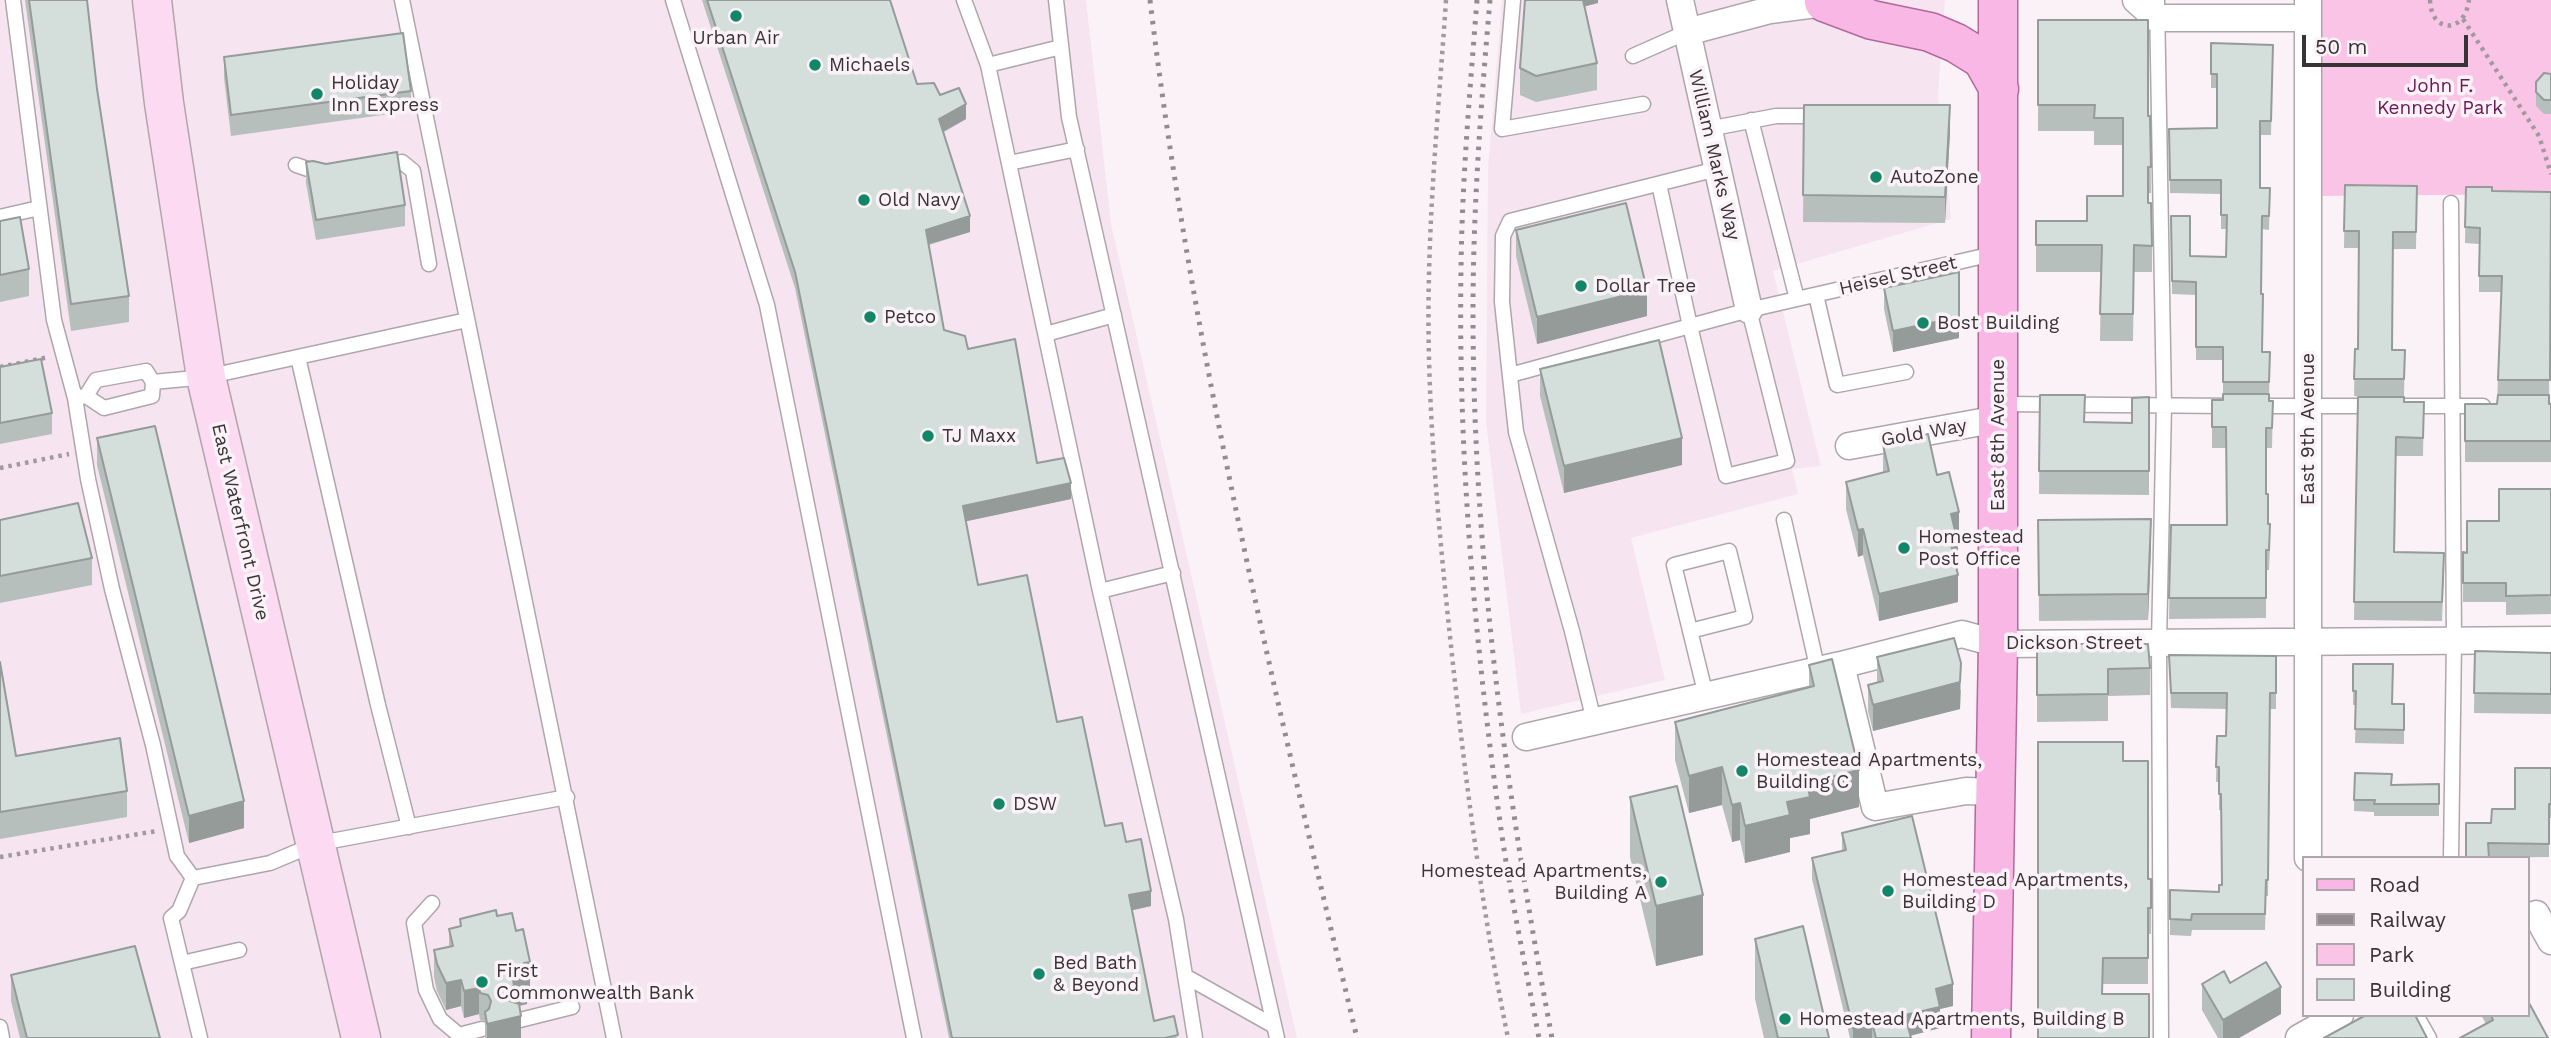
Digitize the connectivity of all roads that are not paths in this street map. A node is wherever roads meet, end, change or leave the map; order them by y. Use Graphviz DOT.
graph roads {
  1 [pos="152,0"];
  2 [pos="402,0"];
  3 [pos="673,0"];
  4 [pos="964,0"];
  5 [pos="1056,0"];
  6 [pos="1513,0"];
  7 [pos="1681,0"];
  8 [pos="1998,0"];
  9 [pos="2136,0"];
  10 [pos="1835,1"];
  11 [pos="9,6"];
  12 [pos="2156,9"];
  13 [pos="2308,9"];
  14 [pos="1686,32"];
  15 [pos="1062,47"];
  16 [pos="1633,56"];
  17 [pos="988,65"];
  18 [pos="1999,89"];
  19 [pos="1643,104"];
  20 [pos="1841,116"];
  21 [pos="1751,120"];
  22 [pos="1708,129"];
  23 [pos="1077,149"];
  24 [pos="1009,163"];
  25 [pos="296,165"];
  26 [pos="363,169"];
  27 [pos="1717,169"];
  28 [pos="337,173"];
  29 [pos="1659,184"];
  30 [pos="2451,203"];
  31 [pos="39,208"];
  32 [pos="0,217"];
  33 [pos="1998,253"];
  34 [pos="429,264"];
  35 [pos="1816,295"];
  36 [pos="1797,299"];
  37 [pos="1749,310"];
  38 [pos="1114,315"];
  39 [pos="467,320"];
  40 [pos="1690,326"];
  41 [pos="1046,334"];
  42 [pos="298,357"];
  43 [pos="1906,372"];
  44 [pos="1510,375"];
  45 [pos="206,377"];
  46 [pos="153,382"];
  47 [pos="80,397"];
  48 [pos="2164,405"];
  49 [pos="2308,406"];
  50 [pos="2452,406"];
  51 [pos="2502,406"];
  52 [pos="1998,412"];
  53 [pos="1849,446"];
  54 [pos="1784,520"];
  55 [pos="1173,573"];
  56 [pos="1100,591"];
  57 [pos="1690,631"];
  58 [pos="2551,640"];
  59 [pos="2454,641"];
  60 [pos="2159,643"];
  61 [pos="2308,643"];
  62 [pos="1998,644"];
  63 [pos="1830,668"];
  64 [pos="1706,696"];
  65 [pos="1594,722"];
  66 [pos="1526,737"];
  67 [pos="1996,792"];
  68 [pos="567,797"];
  69 [pos="410,827"];
  70 [pos="315,844"];
  71 [pos="2308,856"];
  72 [pos="2451,856"];
  73 [pos="193,878"];
  74 [pos="432,903"];
  75 [pos="2538,912"];
  76 [pos="2551,941"];
  77 [pos="239,950"];
  78 [pos="182,963"];
  79 [pos="1185,976"];
  80 [pos="572,1007"];
  81 [pos="2335,1017"];
  82 [pos="2417,1017"];
  83 [pos="516,1021"];
  84 [pos="0,1027"];
  85 [pos="2309,1027"];
  86 [pos="482,1029"];
  87 [pos="1276,1032"];
  88 [pos="2,1038"];
  89 [pos="200,1038"];
  90 [pos="361,1038"];
  91 [pos="614,1038"];
  92 [pos="914,1038"];
  93 [pos="1195,1038"];
  94 [pos="1991,1038"];
  95 [pos="2161,1038"];
  96 [pos="2429,1038"];
  1 -- 45 [label="street, East Waterfront Drive"];
  2 -- 39 [label="lane"];
  3 -- 92 [label="lane"];
  4 -- 17 [label="lane"];
  5 -- 15 [label="lane"];
  6 -- 19 [label="lane"];
  7 -- 14 [label="street, William Marks Way"];
  8 -- 18 [label="main road, East 8th Avenue"];
  9 -- 12 [label="street"];
  10 -- 14 [label="street"];
  10 -- 18 [label="main road"];
  11 -- 31 [label="lane"];
  12 -- 13 [label="street"];
  12 -- 48 [label="lane"];
  13 -- 49 [label="street, East 9th Avenue"];
  14 -- 16 [label="lane"];
  14 -- 22 [label="street, William Marks Way"];
  15 -- 17 [label="lane"];
  15 -- 23 [label="lane"];
  17 -- 24 [label="lane"];
  18 -- 33 [label="main road, East 8th Avenue"];
  20 -- 21 [label="lane"];
  21 -- 22 [label="lane"];
  21 -- 36 [label="lane"];
  22 -- 27 [label="street, William Marks Way"];
  23 -- 24 [label="lane"];
  23 -- 38 [label="lane"];
  24 -- 41 [label="lane"];
  25 -- 28 [label="lane"];
  26 -- 34 [label="lane"];
  27 -- 29 [label="lane"];
  27 -- 37 [label="street, William Marks Way"];
  29 -- 40 [label="lane"];
  29 -- 44 [label="lane"];
  30 -- 50 [label="lane"];
  31 -- 32 [label="lane"];
  31 -- 47 [label="lane"];
  33 -- 35 [label="lane, Heisel Street"];
  33 -- 52 [label="main road, East 8th Avenue"];
  35 -- 36 [label="lane, Heisel Street"];
  35 -- 43 [label="lane"];
  36 -- 37 [label="lane, Heisel Street"];
  37 -- 40 [label="lane, Heisel Street"];
  37 -- 40 [label="lane"];
  38 -- 41 [label="lane"];
  38 -- 55 [label="lane"];
  39 -- 42 [label="lane"];
  39 -- 68 [label="lane"];
  40 -- 44 [label="lane, Heisel Street"];
  41 -- 56 [label="lane"];
  42 -- 45 [label="lane"];
  42 -- 69 [label="lane"];
  44 -- 65 [label="lane"];
  45 -- 46 [label="lane"];
  45 -- 70 [label="street, East Waterfront Drive"];
  46 -- 47 [label="lane"];
  46 -- 47 [label="lane"];
  47 -- 73 [label="lane"];
  48 -- 49 [label="lane"];
  48 -- 52 [label="lane"];
  48 -- 60 [label="lane"];
  49 -- 50 [label="lane"];
  49 -- 61 [label="street, East 9th Avenue"];
  50 -- 51 [label="lane"];
  50 -- 59 [label="lane"];
  52 -- 53 [label="street, Gold Way"];
  52 -- 62 [label="main road, East 8th Avenue"];
  54 -- 63 [label="lane"];
  55 -- 56 [label="lane"];
  55 -- 87 [label="lane"];
  56 -- 79 [label="lane"];
  57 -- 57 [label="lane"];
  57 -- 64 [label="lane"];
  58 -- 59 [label="street, Dickson Street"];
  59 -- 61 [label="street, Dickson Street"];
  59 -- 72 [label="lane"];
  60 -- 61 [label="street, Dickson Street"];
  60 -- 62 [label="street, Dickson Street"];
  60 -- 95 [label="lane"];
  61 -- 71 [label="street, East 9th Avenue"];
  62 -- 63 [label="street, Dickson Street"];
  62 -- 67 [label="main road, East 8th Avenue"];
  63 -- 64 [label="street, Dickson Street"];
  63 -- 67 [label="street"];
  64 -- 65 [label="street, Dickson Street"];
  65 -- 66 [label="street, Dickson Street"];
  67 -- 94 [label="main road, East 8th Avenue"];
  68 -- 69 [label="lane"];
  68 -- 91 [label="lane"];
  69 -- 70 [label="lane"];
  70 -- 73 [label="lane"];
  70 -- 90 [label="street, East Waterfront Drive"];
  73 -- 78 [label="lane"];
  74 -- 86 [label="lane"];
  75 -- 76 [label="street"];
  77 -- 78 [label="lane"];
  78 -- 89 [label="lane"];
  79 -- 87 [label="lane"];
  79 -- 93 [label="lane"];
  80 -- 83 [label="lane"];
  81 -- 85 [label="street"];
  82 -- 96 [label="lane"];
  84 -- 88 [label="lane"];
}
